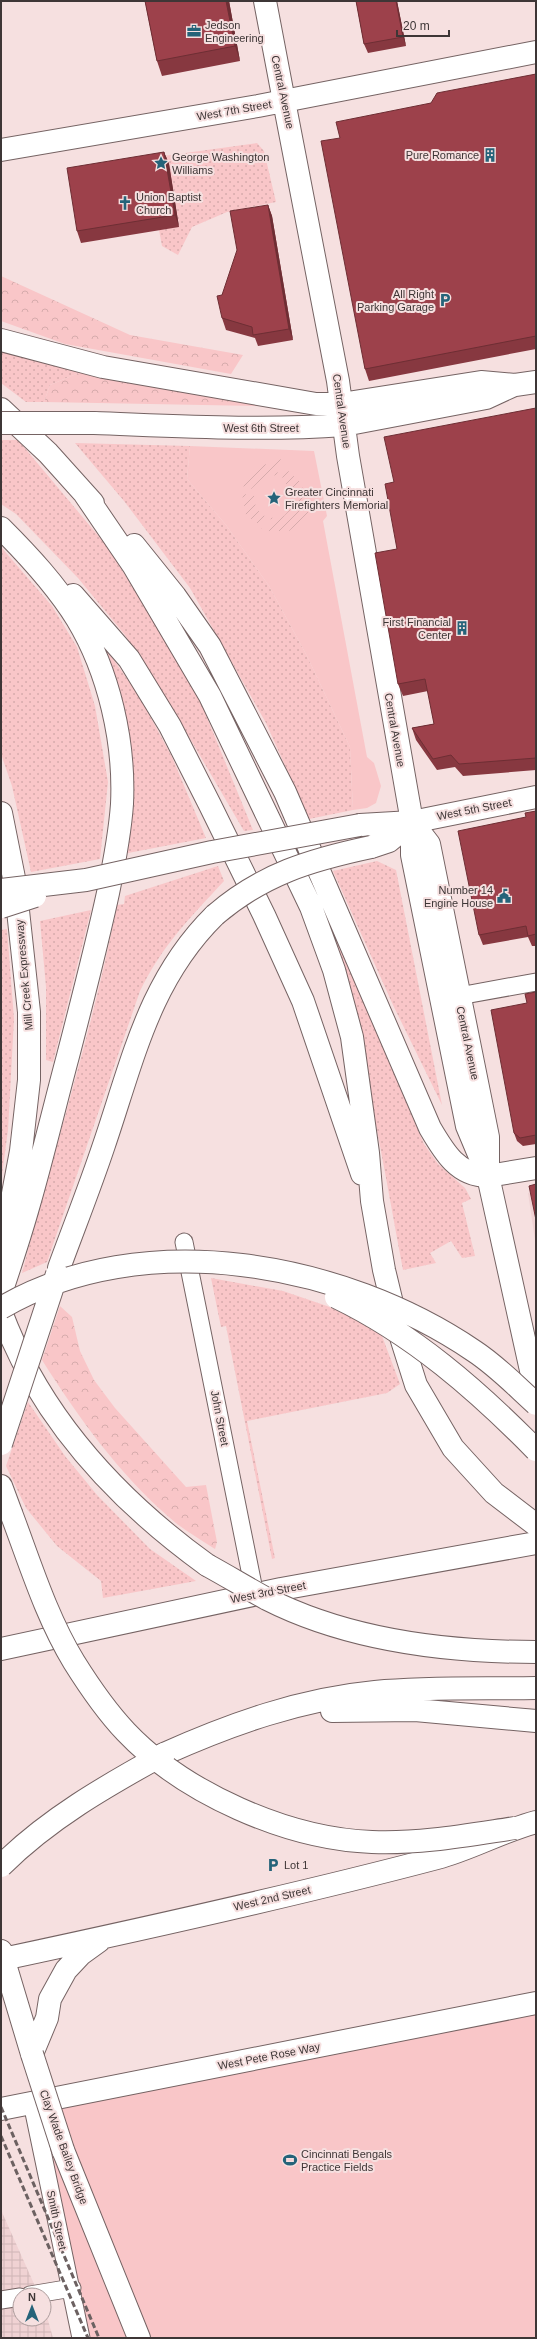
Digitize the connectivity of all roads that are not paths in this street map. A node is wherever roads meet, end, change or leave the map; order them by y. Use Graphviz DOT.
graph roads {
  1 [pos="265,1"];
  2 [pos="536,52"];
  3 [pos="284,101"];
  4 [pos="1,150"];
  5 [pos="1,340"];
  6 [pos="526,384"];
  7 [pos="1,410"];
  8 [pos="342,415"];
  9 [pos="1,423"];
  10 [pos="84,493"];
  11 [pos="1,528"];
  12 [pos="536,797"];
  13 [pos="1,813"];
  14 [pos="412,822"];
  15 [pos="86,880"];
  16 [pos="1,890"];
  17 [pos="1,907"];
  18 [pos="536,982"];
  19 [pos="459,996"];
  20 [pos="536,1168"];
  21 [pos="488,1176"];
  22 [pos="372,1201"];
  23 [pos="184,1242"];
  24 [pos="1,1257"];
  25 [pos="243,1265"];
  26 [pos="1,1293"];
  27 [pos="1,1308"];
  28 [pos="1,1312"];
  29 [pos="536,1392"];
  30 [pos="536,1404"];
  31 [pos="1,1444"];
  32 [pos="536,1450"];
  33 [pos="1,1486"];
  34 [pos="536,1525"];
  35 [pos="536,1543"];
  36 [pos="254,1595"];
  37 [pos="1,1649"];
  38 [pos="536,1652"];
  39 [pos="536,1688"];
  40 [pos="248,1720"];
  41 [pos="536,1721"];
  42 [pos="536,1822"];
  43 [pos="515,1828"];
  44 [pos="1,1866"];
  45 [pos="104,1938"];
  46 [pos="2,1955"];
  47 [pos="536,2003"];
  48 [pos="32,2054"];
  49 [pos="32,2103"];
  50 [pos="1,2109"];
  51 [pos="72,2288"];
  52 [pos="52,2291"];
  53 [pos="12,2298"];
  54 [pos="1,2300"];
  55 [pos="81,2338"];
  56 [pos="139,2338"];
  1 -- 3 [label="main road, Central Avenue"];
  2 -- 3 [label="main road, West 7th Street"];
  3 -- 4 [label="main road, West 7th Street"];
  3 -- 8 [label="main road, Central Avenue"];
  5 -- 8 [label="main road"];
  6 -- 8 [label="main road, West 6th Street"];
  7 -- 10 [label="main road"];
  8 -- 9 [label="main road, West 6th Street, bridge"];
  8 -- 14 [label="main road, Central Avenue"];
  10 -- 21 [label="main road"];
  10 -- 22 [label="main road"];
  11 -- 22 [label="main road"];
  11 -- 26 [label="main road"];
  12 -- 14 [label="main road, West 5th Street"];
  13 -- 24 [label="main road, Mill Creek Expressway"];
  14 -- 15 [label="main road, West 5th Street, bridge"];
  14 -- 19 [label="main road, Central Avenue"];
  14 -- 21 [label="main road, Central Avenue"];
  14 -- 31 [label="main road, bridge"];
  15 -- 16 [label="main road, bridge"];
  15 -- 17 [label="main road, bridge"];
  18 -- 19 [label="street"];
  19 -- 21 [label="main road, Central Avenue"];
  20 -- 21 [label="main road"];
  21 -- 29 [label="main road, Central Avenue"];
  22 -- 34 [label="main road, bridge"];
  23 -- 36 [label="street, John Street"];
  25 -- 27 [label="main road, bridge"];
  25 -- 30 [label="main road, bridge"];
  25 -- 32 [label="main road, bridge"];
  28 -- 38 [label="main road, bridge"];
  33 -- 43 [label="main road, bridge"];
  35 -- 36 [label="main road, West 3rd Street"];
  36 -- 37 [label="main road, West 3rd Street"];
  39 -- 40 [label="main road"];
  40 -- 41 [label="main road"];
  40 -- 44 [label="main road, bridge"];
  42 -- 43 [label="main road, West 2nd Street"];
  43 -- 45 [label="main road, West 2nd Street, bridge"];
  45 -- 46 [label="main road, West 2nd Street"];
  45 -- 48 [label="main road"];
  46 -- 48 [label="main road, Clay Wade Bailey Bridge"];
  47 -- 49 [label="main road, West Pete Rose Way"];
  48 -- 56 [label="main road, Clay Wade Bailey Bridge, bridge"];
  49 -- 50 [label="main road, West Pete Rose Way"];
  49 -- 51 [label="street, Smith Street"];
  51 -- 52 [label="street"];
  51 -- 55 [label="street, Smith Street"];
  53 -- 54 [label="street"];
}
